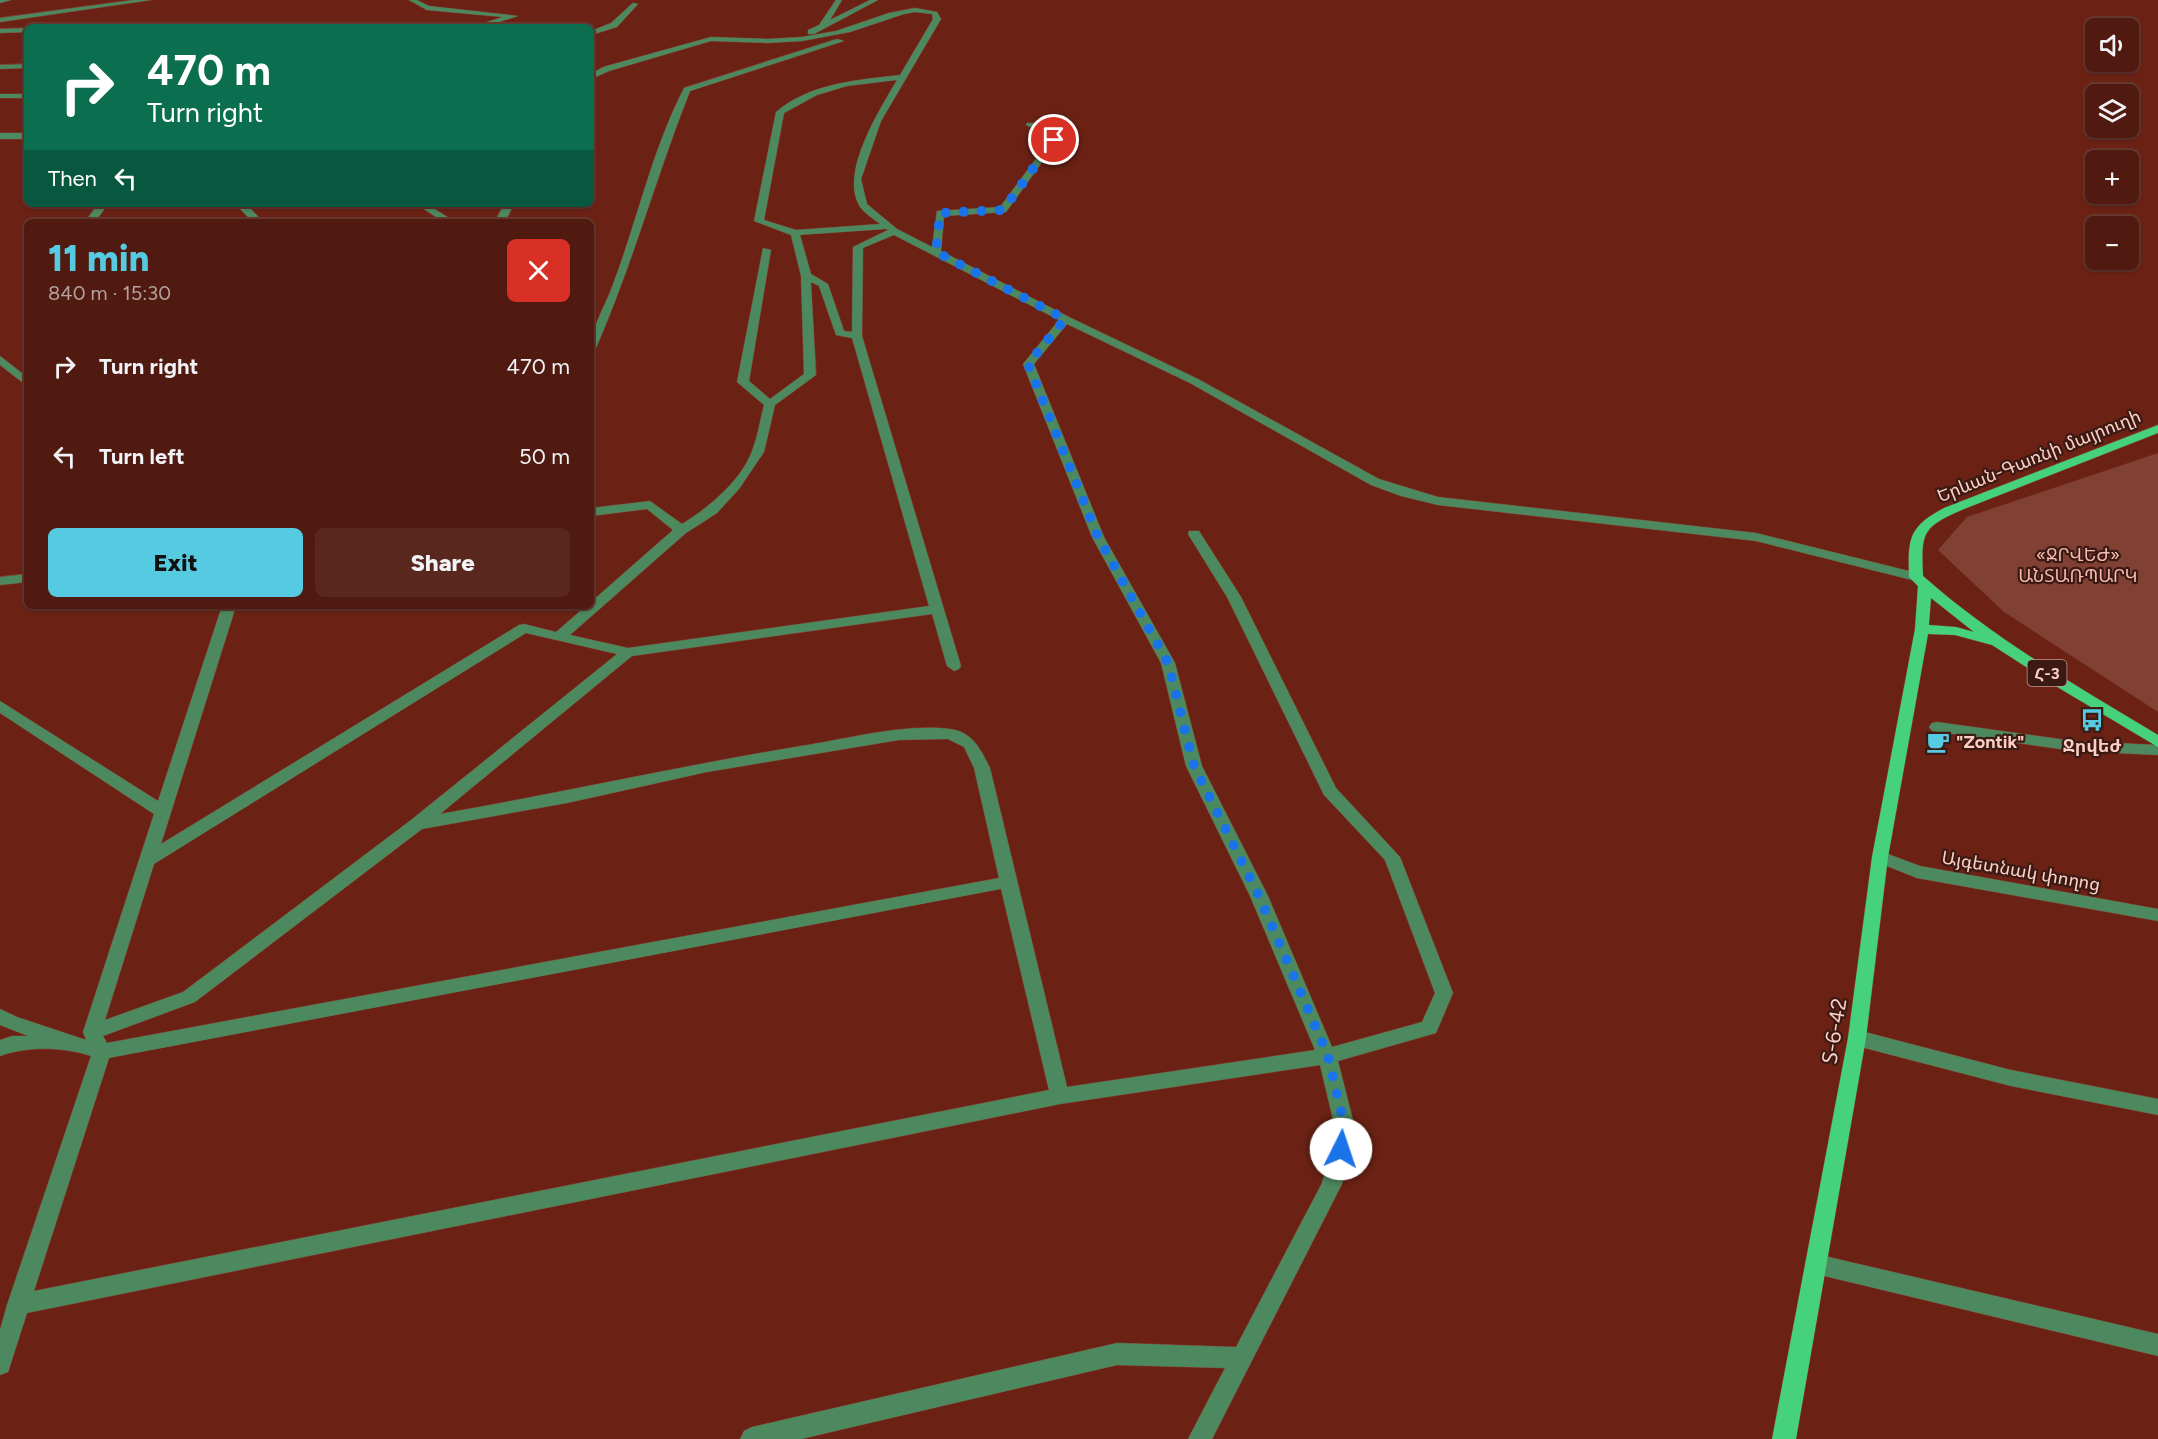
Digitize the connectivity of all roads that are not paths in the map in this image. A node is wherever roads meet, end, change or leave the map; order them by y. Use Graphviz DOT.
graph roads {
  1 [pos="8,0"];
  2 [pos="148,0"];
  3 [pos="412,0"];
  4 [pos="839,0"];
  5 [pos="875,0"];
  6 [pos="0,2"];
  7 [pos="635,4"];
  8 [pos="890,16"];
  9 [pos="0,21"];
  10 [pos="486,24"];
  11 [pos="822,27"];
  12 [pos="24,30"];
  13 [pos="0,31"];
  14 [pos="594,32"];
  15 [pos="797,39"];
  16 [pos="24,66"];
  17 [pos="0,68"];
  18 [pos="594,75"];
  19 [pos="903,77"];
  20 [pos="0,96"];
  21 [pos="24,96"];
  22 [pos="1030,125"];
  23 [pos="0,136"];
  24 [pos="24,136"];
  25 [pos="245,207"];
  26 [pos="426,207"];
  27 [pos="255,219"];
  28 [pos="445,219"];
  29 [pos="891,229"];
  30 [pos="795,233"];
  31 [pos="766,250"];
  32 [pos="936,252"];
  33 [pos="806,276"];
  34 [pos="1065,319"];
  35 [pos="856,336"];
  36 [pos="594,341"];
  37 [pos="0,359"];
  38 [pos="24,380"];
  39 [pos="770,404"];
  40 [pos="2158,429"];
  41 [pos="594,512"];
  42 [pos="681,530"];
  43 [pos="1194,534"];
  44 [pos="24,578"];
  45 [pos="0,581"];
  46 [pos="1921,581"];
  47 [pos="594,606"];
  48 [pos="228,609"];
  49 [pos="591,609"];
  50 [pos="936,609"];
  51 [pos="1922,629"];
  52 [pos="559,637"];
  53 [pos="628,652"];
  54 [pos="2012,652"];
  55 [pos="954,666"];
  56 [pos="0,706"];
  57 [pos="1937,727"];
  58 [pos="2158,742"];
  59 [pos="2158,750"];
  60 [pos="162,811"];
  61 [pos="417,824"];
  62 [pos="1880,857"];
  63 [pos="146,861"];
  64 [pos="1008,882"];
  65 [pos="2158,915"];
  66 [pos="0,1016"];
  67 [pos="92,1032"];
  68 [pos="1857,1038"];
  69 [pos="66,1041"];
  70 [pos="0,1048"];
  71 [pos="102,1052"];
  72 [pos="1328,1056"];
  73 [pos="1060,1096"];
  74 [pos="2158,1107"];
  75 [pos="1816,1264"];
  76 [pos="18,1305"];
  77 [pos="2158,1345"];
  78 [pos="1241,1358"];
  79 [pos="0,1364"];
  80 [pos="752,1439"];
  81 [pos="1200,1439"];
  82 [pos="1784,1439"];
  1 -- 6 [label="street"];
  2 -- 9 [label="street"];
  3 -- 10 [label="street"];
  4 -- 11 [label="street"];
  5 -- 11 [label="street"];
  7 -- 14 [label="street"];
  8 -- 15 [label="street"];
  8 -- 19 [label="street"];
  8 -- 36 [label="street"];
  11 -- 15 [label="street"];
  12 -- 13 [label="street"];
  15 -- 18 [label="street"];
  16 -- 17 [label="street"];
  19 -- 29 [label="street"];
  19 -- 30 [label="street"];
  20 -- 21 [label="street"];
  22 -- 32 [label="street"];
  23 -- 24 [label="street"];
  25 -- 27 [label="street"];
  26 -- 28 [label="street"];
  29 -- 30 [label="street"];
  29 -- 32 [label="street"];
  29 -- 35 [label="street"];
  30 -- 33 [label="street"];
  31 -- 39 [label="street"];
  32 -- 34 [label="street"];
  33 -- 35 [label="street"];
  33 -- 39 [label="street"];
  34 -- 46 [label="street"];
  34 -- 72 [label="street"];
  35 -- 50 [label="street"];
  37 -- 38 [label="street"];
  39 -- 42 [label="street"];
  40 -- 46 [label="main road, Երևան-Գառնի մայրուղի"];
  41 -- 42 [label="street"];
  42 -- 47 [label="street"];
  43 -- 72 [label="street"];
  44 -- 45 [label="street"];
  46 -- 51 [label="main road, Երևան-Գառնի մայրուղի"];
  46 -- 54 [label="main road, Հ-3"];
  48 -- 60 [label="street"];
  49 -- 52 [label="street"];
  50 -- 53 [label="street"];
  50 -- 55 [label="street"];
  51 -- 54 [label="main road"];
  51 -- 62 [label="main road, Տ-6-42 / Տ-6-42"];
  52 -- 53 [label="street"];
  52 -- 63 [label="street"];
  53 -- 61 [label="street"];
  54 -- 58 [label="main road, Հ-3"];
  56 -- 60 [label="street"];
  57 -- 59 [label="street"];
  60 -- 63 [label="street"];
  61 -- 64 [label="street"];
  61 -- 67 [label="street"];
  62 -- 65 [label="street, Այգետնակ փողոց"];
  62 -- 68 [label="main road, Տ-6-42 / Տ-6-42"];
  63 -- 67 [label="street"];
  64 -- 71 [label="street"];
  64 -- 73 [label="street"];
  66 -- 69 [label="street"];
  67 -- 71 [label="street"];
  68 -- 74 [label="street"];
  68 -- 75 [label="main road, Տ-6-42 / Տ-6-42"];
  69 -- 70 [label="street"];
  69 -- 71 [label="street"];
  71 -- 76 [label="street"];
  72 -- 73 [label="street"];
  72 -- 78 [label="street"];
  73 -- 76 [label="street"];
  75 -- 77 [label="street"];
  75 -- 82 [label="main road, Տ-6-42 / Տ-6-42"];
  76 -- 79 [label="street"];
  78 -- 80 [label="street"];
  78 -- 81 [label="street"];
}
